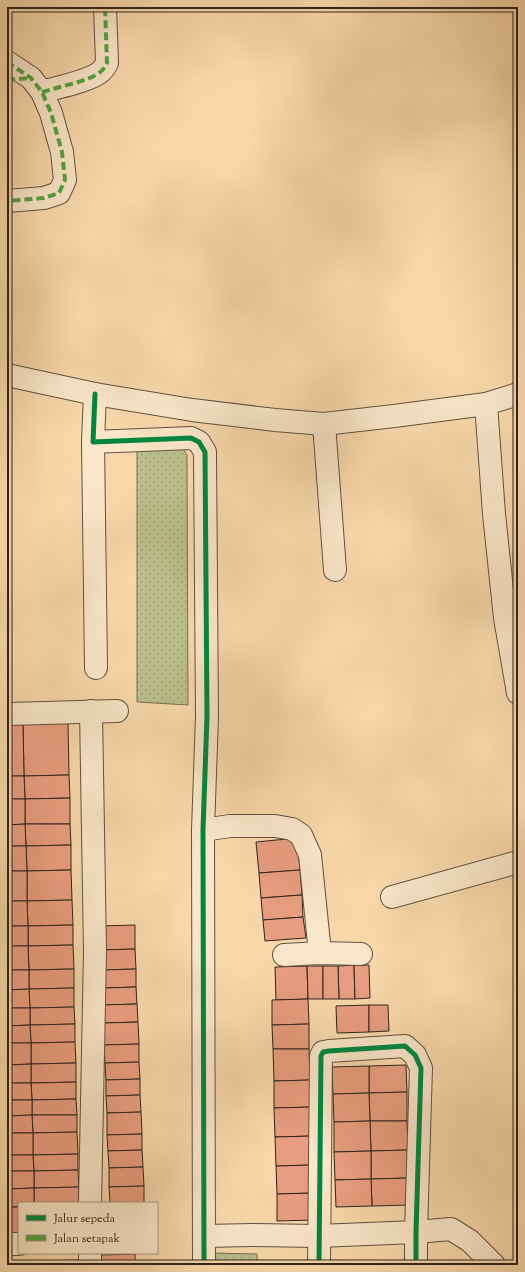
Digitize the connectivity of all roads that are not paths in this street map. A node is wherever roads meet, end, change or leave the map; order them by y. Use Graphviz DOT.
graph roads {
  1 [pos="105,7"];
  2 [pos="7,62"];
  3 [pos="7,80"];
  4 [pos="36,85"];
  5 [pos="7,201"];
  6 [pos="7,375"];
  7 [pos="94,394"];
  8 [pos="518,394"];
  9 [pos="486,404"];
  10 [pos="324,424"];
  11 [pos="93,442"];
  12 [pos="335,570"];
  13 [pos="96,668"];
  14 [pos="518,693"];
  15 [pos="90,711"];
  16 [pos="118,711"];
  17 [pos="7,714"];
  18 [pos="203,830"];
  19 [pos="518,862"];
  20 [pos="392,897"];
  21 [pos="320,953"];
  22 [pos="361,954"];
  23 [pos="284,955"];
  24 [pos="90,1202"];
  25 [pos="416,1232"];
  26 [pos="205,1236"];
  27 [pos="318,1236"];
  28 [pos="7,1244"];
  29 [pos="18,1244"];
  30 [pos="90,1254"];
  31 [pos="90,1265"];
  32 [pos="204,1265"];
  33 [pos="319,1265"];
  34 [pos="416,1265"];
  35 [pos="494,1265"];
  1 -- 4 [label="street"];
  2 -- 4 [label="street"];
  3 -- 4 [label="street"];
  4 -- 5 [label="street"];
  6 -- 7 [label="street"];
  7 -- 10 [label="street"];
  7 -- 11 [label="street"];
  8 -- 9 [label="street"];
  9 -- 10 [label="street"];
  9 -- 14 [label="street"];
  10 -- 12 [label="street"];
  11 -- 13 [label="street"];
  11 -- 18 [label="street"];
  15 -- 16 [label="street"];
  15 -- 17 [label="street"];
  15 -- 24 [label="street"];
  18 -- 21 [label="street"];
  18 -- 26 [label="street"];
  19 -- 20 [label="street"];
  21 -- 22 [label="street"];
  21 -- 23 [label="street"];
  25 -- 27 [label="street"];
  25 -- 27 [label="street"];
  25 -- 34 [label="street"];
  25 -- 35 [label="street"];
  26 -- 27 [label="street"];
  26 -- 32 [label="street"];
  27 -- 33 [label="street"];
  28 -- 29 [label="street"];
  30 -- 31 [label="street"];
}
